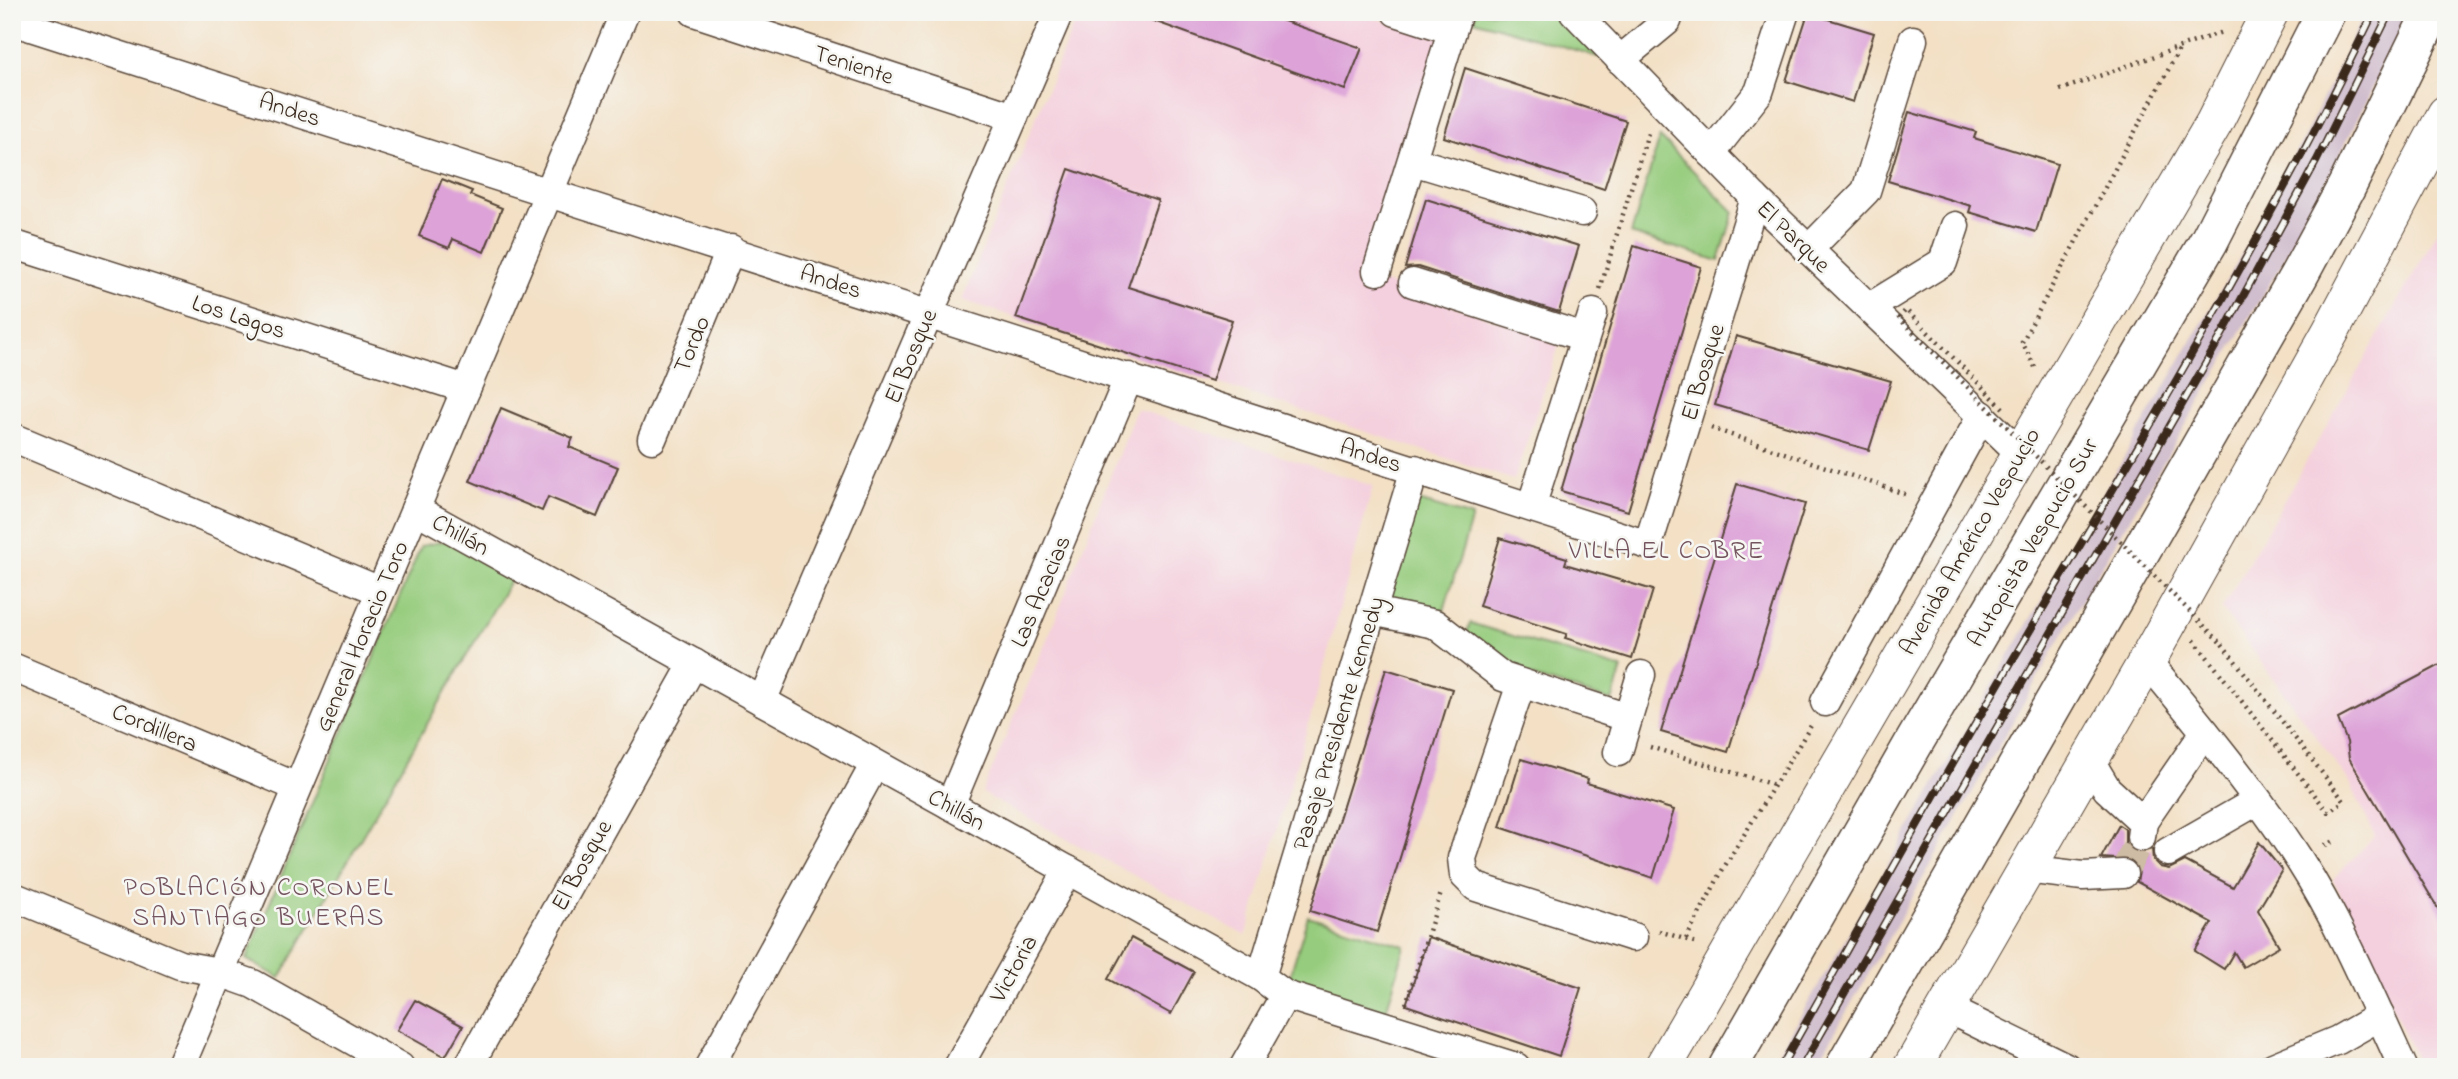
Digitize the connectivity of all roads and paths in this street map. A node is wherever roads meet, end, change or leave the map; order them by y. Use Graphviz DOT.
graph roads {
  1 [pos="625,12"];
  2 [pos="694,12"];
  3 [pos="1059,12"];
  4 [pos="1396,12"];
  5 [pos="1574,12"];
  6 [pos="1670,12"];
  7 [pos="1786,12"];
  8 [pos="2270,12"];
  9 [pos="2326,12"];
  10 [pos="2432,12"];
  11 [pos="12,21"];
  12 [pos="1455,21"];
  13 [pos="2227,22"];
  14 [pos="1913,40"];
  15 [pos="2181,46"];
  16 [pos="1620,60"];
  17 [pos="2060,90"];
  18 [pos="1659,99"];
  19 [pos="2446,114"];
  20 [pos="1014,117"];
  21 [pos="1711,153"];
  22 [pos="1413,162"];
  23 [pos="549,192"];
  24 [pos="1755,198"];
  25 [pos="1582,212"];
  26 [pos="1955,226"];
  27 [pos="12,244"];
  28 [pos="731,249"];
  29 [pos="1808,250"];
  30 [pos="1377,271"];
  31 [pos="1413,283"];
  32 [pos="1870,307"];
  33 [pos="929,312"];
  34 [pos="1589,325"];
  35 [pos="2038,373"];
  36 [pos="1129,377"];
  37 [pos="466,388"];
  38 [pos="1992,412"];
  39 [pos="1687,419"];
  40 [pos="12,437"];
  41 [pos="652,439"];
  42 [pos="2020,453"];
  43 [pos="1415,469"];
  44 [pos="1933,504"];
  45 [pos="1531,507"];
  46 [pos="415,509"];
  47 [pos="1648,545"];
  48 [pos="380,592"];
  49 [pos="1371,611"];
  50 [pos="2185,630"];
  51 [pos="2147,661"];
  52 [pos="694,663"];
  53 [pos="12,667"];
  54 [pos="1641,675"];
  55 [pos="1521,684"];
  56 [pos="762,701"];
  57 [pos="1825,702"];
  58 [pos="2206,732"];
  59 [pos="1623,736"];
  60 [pos="2089,759"];
  61 [pos="875,764"];
  62 [pos="1774,785"];
  63 [pos="298,787"];
  64 [pos="2257,801"];
  65 [pos="950,805"];
  66 [pos="2168,852"];
  67 [pos="2025,869"];
  68 [pos="1068,870"];
  69 [pos="2123,874"];
  70 [pos="1941,894"];
  71 [pos="12,896"];
  72 [pos="1816,913"];
  73 [pos="1633,937"];
  74 [pos="1686,939"];
  75 [pos="219,972"];
  76 [pos="1261,977"];
  77 [pos="1285,995"];
  78 [pos="1946,1008"];
  79 [pos="2380,1016"];
  80 [pos="1502,1065"];
  81 [pos="180,1067"];
  82 [pos="400,1067"];
  83 [pos="468,1067"];
  84 [pos="709,1067"];
  85 [pos="958,1067"];
  86 [pos="1244,1067"];
  87 [pos="1663,1067"];
  88 [pos="1712,1067"];
  89 [pos="1728,1067"];
  90 [pos="1845,1067"];
  91 [pos="1861,1067"];
  92 [pos="1912,1067"];
  93 [pos="2066,1067"];
  94 [pos="2273,1067"];
  95 [pos="2403,1067"];
  1 -- 23 [label="street, General Horacio Toro"];
  2 -- 20 [label="street, Teniente"];
  3 -- 20 [label="street, El Bosque"];
  4 -- 12 [label="street"];
  5 -- 16 [label="street, El Parque"];
  6 -- 16 [label="street"];
  7 -- 21 [label="street"];
  8 -- 42 [label="main road, Avenida Américo Vespucio"];
  9 -- 72 [label="highway, Autopista Vespucio Sur"];
  10 -- 70 [label="highway"];
  11 -- 23 [label="street, Andes"];
  12 -- 22 [label="street"];
  13 -- 15 [label="path"];
  14 -- 29 [label="street"];
  15 -- 17 [label="path"];
  15 -- 35 [label="path"];
  16 -- 18 [label="street, El Parque"];
  18 -- 21 [label="street, El Parque"];
  18 -- 34 [label="path"];
  19 -- 51 [label="main road"];
  20 -- 33 [label="street, El Bosque"];
  21 -- 24 [label="street, El Parque"];
  22 -- 25 [label="street"];
  22 -- 30 [label="street"];
  23 -- 28 [label="street, Andes"];
  23 -- 37 [label="street, General Horacio Toro"];
  24 -- 29 [label="street, El Parque"];
  24 -- 39 [label="street, El Bosque"];
  26 -- 32 [label="street"];
  27 -- 37 [label="street, Los Lagos"];
  28 -- 33 [label="street, Andes"];
  28 -- 41 [label="street, Tordo"];
  29 -- 32 [label="street, El Parque"];
  31 -- 34 [label="street"];
  32 -- 38 [label="street, El Parque"];
  33 -- 36 [label="street, Andes"];
  33 -- 56 [label="street, El Bosque"];
  34 -- 45 [label="street"];
  36 -- 43 [label="street, Andes"];
  36 -- 65 [label="street, Las Acacias"];
  37 -- 46 [label="street, General Horacio Toro"];
  38 -- 42 [label="street, El Parque"];
  38 -- 44 [label="street"];
  38 -- 50 [label="path, bridge"];
  39 -- 44 [label="path"];
  39 -- 47 [label="street, El Bosque"];
  40 -- 48 [label="street"];
  42 -- 87 [label="main road, Avenida Américo Vespucio"];
  43 -- 45 [label="street, Andes"];
  43 -- 49 [label="street, Pasaje Presidente Kennedy"];
  44 -- 57 [label="street"];
  45 -- 47 [label="street, Andes"];
  46 -- 48 [label="street, General Horacio Toro"];
  46 -- 52 [label="street, Chillán"];
  48 -- 63 [label="street, General Horacio Toro"];
  49 -- 55 [label="street"];
  49 -- 76 [label="street, Pasaje Presidente Kennedy"];
  51 -- 58 [label="street"];
  51 -- 60 [label="main road"];
  52 -- 56 [label="street, Chillán"];
  52 -- 83 [label="street, El Bosque"];
  53 -- 63 [label="street, Cordillera"];
  54 -- 59 [label="street"];
  55 -- 59 [label="street"];
  55 -- 73 [label="street"];
  56 -- 61 [label="street, Chillán"];
  57 -- 62 [label="path"];
  58 -- 60 [label="street"];
  58 -- 64 [label="street"];
  59 -- 62 [label="path"];
  60 -- 67 [label="main road"];
  61 -- 65 [label="street, Chillán"];
  61 -- 84 [label="street"];
  62 -- 74 [label="path"];
  63 -- 75 [label="street, General Horacio Toro"];
  64 -- 66 [label="street"];
  64 -- 79 [label="street"];
  65 -- 68 [label="street, Chillán"];
  67 -- 69 [label="street"];
  67 -- 78 [label="main road"];
  68 -- 76 [label="street, Chillán"];
  68 -- 85 [label="street, Victoria"];
  70 -- 90 [label="highway"];
  70 -- 91 [label="highway"];
  71 -- 75 [label="street"];
  72 -- 88 [label="highway"];
  72 -- 89 [label="highway, Autopista Vespucio Sur"];
  75 -- 81 [label="street, General Horacio Toro"];
  75 -- 82 [label="street"];
  76 -- 77 [label="street, Chillán"];
  77 -- 80 [label="street, Chillán"];
  77 -- 86 [label="street"];
  78 -- 92 [label="main road"];
  78 -- 93 [label="street"];
  79 -- 94 [label="street"];
  79 -- 95 [label="street"];
}
